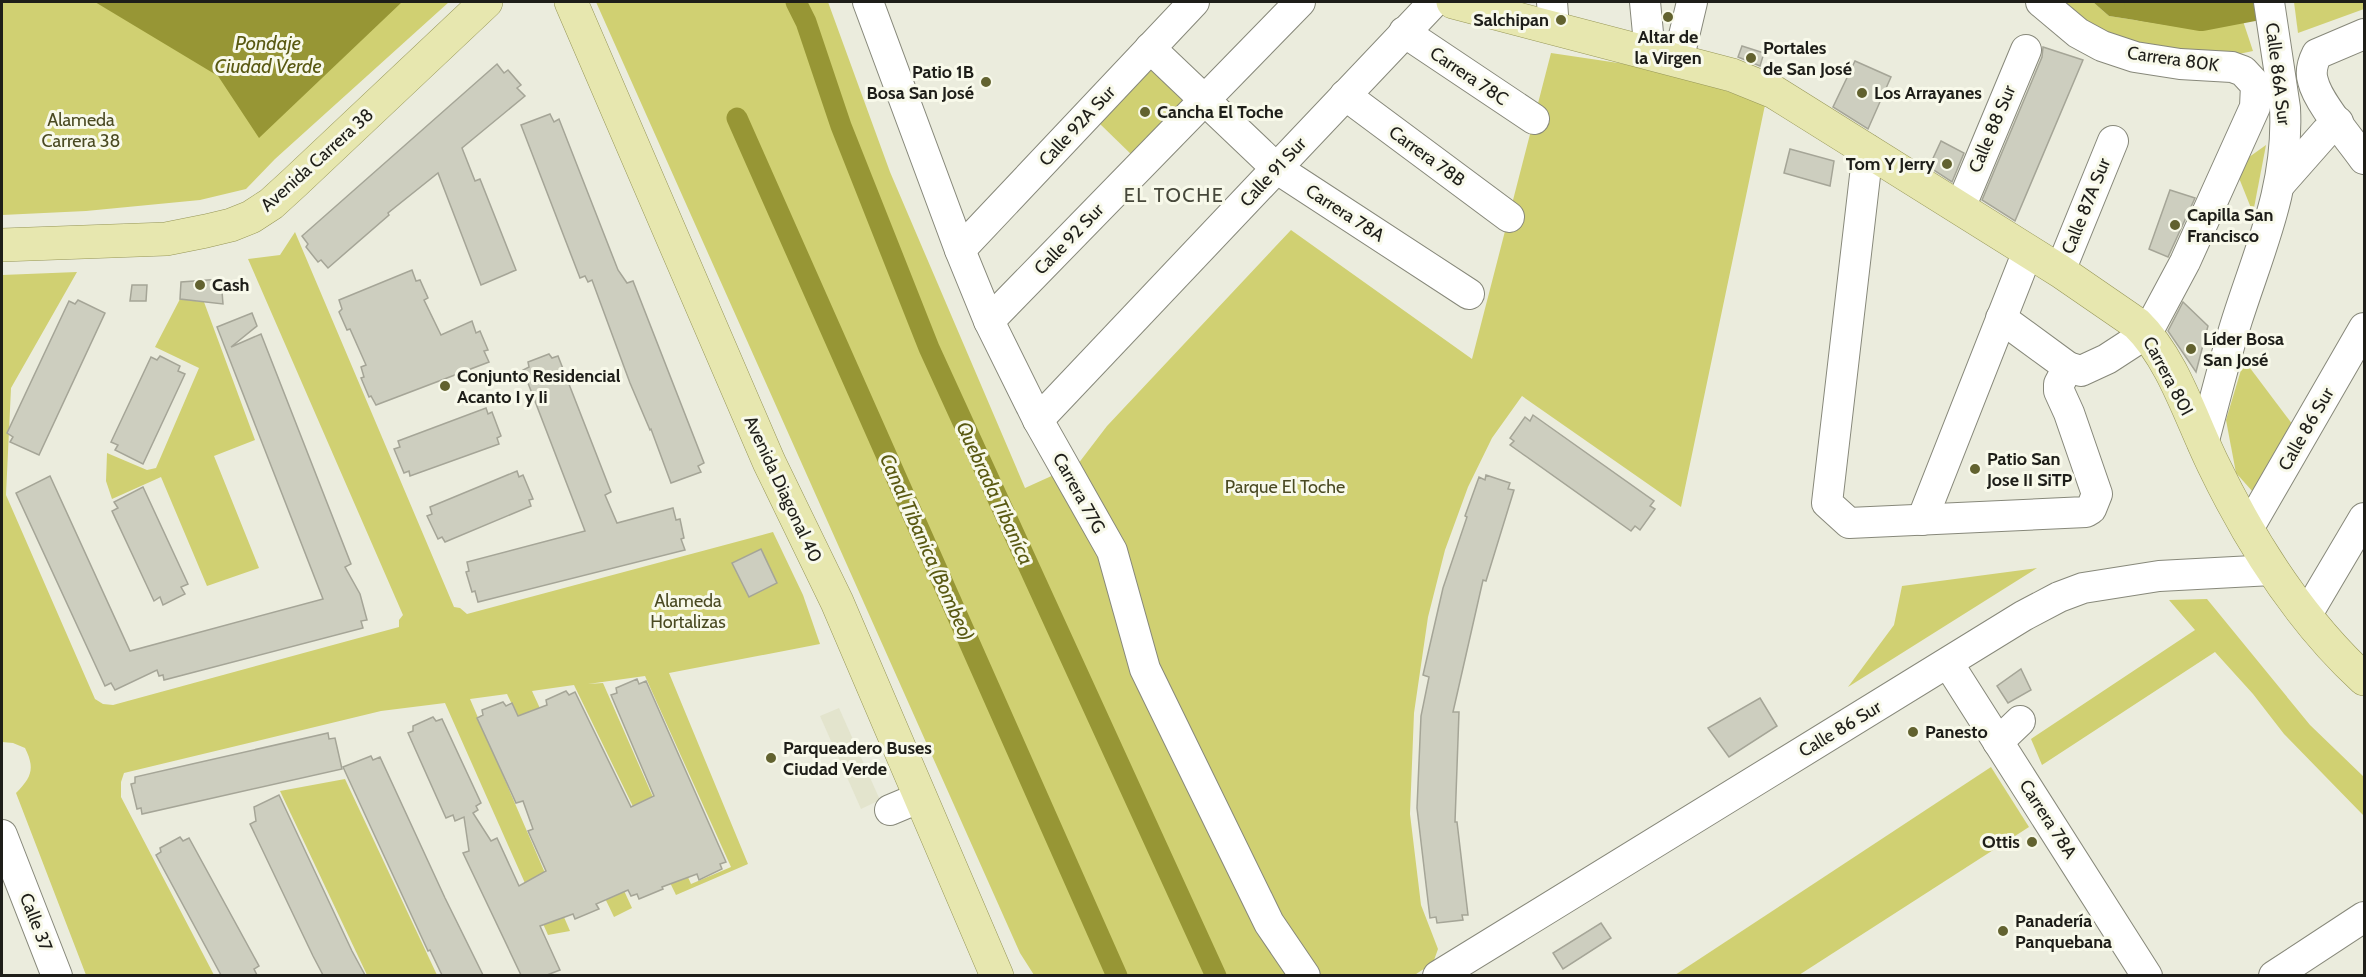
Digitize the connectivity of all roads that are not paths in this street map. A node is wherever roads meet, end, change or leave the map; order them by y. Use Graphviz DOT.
graph roads {
  1 [pos="486,2"];
  2 [pos="571,2"];
  3 [pos="868,2"];
  4 [pos="1194,2"];
  5 [pos="1300,2"];
  6 [pos="1453,2"];
  7 [pos="1645,2"];
  8 [pos="1692,2"];
  9 [pos="2041,2"];
  10 [pos="2268,2"];
  11 [pos="1553,15"];
  12 [pos="1404,32"];
  13 [pos="2364,34"];
  14 [pos="1150,48"];
  15 [pos="2026,50"];
  16 [pos="1664,57"];
  17 [pos="1345,95"];
  18 [pos="1204,100"];
  19 [pos="2255,107"];
  20 [pos="1534,119"];
  21 [pos="2338,122"];
  22 [pos="2113,141"];
  23 [pos="1868,150"];
  24 [pos="2364,159"];
  25 [pos="1276,168"];
  26 [pos="2281,183"];
  27 [pos="1960,208"];
  28 [pos="1509,217"];
  29 [pos="2,245"];
  30 [pos="960,250"];
  31 [pos="2028,251"];
  32 [pos="2060,271"];
  33 [pos="1469,294"];
  34 [pos="2001,318"];
  35 [pos="989,321"];
  36 [pos="2364,328"];
  37 [pos="2146,333"];
  38 [pos="2068,367"];
  39 [pos="1038,420"];
  40 [pos="2203,444"];
  41 [pos="2364,518"];
  42 [pos="1922,520"];
  43 [pos="2248,530"];
  44 [pos="2272,570"];
  45 [pos="2306,616"];
  46 [pos="1948,663"];
  47 [pos="2364,679"];
  48 [pos="2020,721"];
  49 [pos="1998,742"];
  50 [pos="921,797"];
  51 [pos="890,810"];
  52 [pos="2,835"];
  53 [pos="2364,917"];
  54 [pos="57,975"];
  55 [pos="997,975"];
  56 [pos="1305,975"];
  57 [pos="1438,975"];
  58 [pos="2147,975"];
  59 [pos="2274,975"];
  1 -- 29 [label="main road, Avenida Carrera 38"];
  2 -- 50 [label="main road, Avenida Diagonal 40"];
  3 -- 30 [label="street, Carrera 77G"];
  4 -- 14 [label="street, Calle 92A Sur"];
  5 -- 18 [label="street, Calle 92 Sur"];
  6 -- 11 [label="main road, Carrera 80I"];
  6 -- 12 [label="street, Calle 91 Sur"];
  7 -- 16 [label="street"];
  8 -- 16 [label="street"];
  9 -- 19 [label="street, Carrera 80K"];
  10 -- 26 [label="street, Calle 86A Sur"];
  11 -- 16 [label="main road, Carrera 80I"];
  12 -- 17 [label="street, Calle 91 Sur"];
  12 -- 20 [label="street, Carrera 78C"];
  13 -- 21 [label="street"];
  14 -- 18 [label="street, Carrera 78A"];
  14 -- 30 [label="street, Calle 92A Sur"];
  15 -- 27 [label="street, Calle 88 Sur"];
  16 -- 23 [label="main road, Carrera 80I"];
  17 -- 25 [label="street, Calle 91 Sur"];
  17 -- 28 [label="street, Carrera 78B"];
  18 -- 25 [label="street, Carrera 78A"];
  18 -- 35 [label="street, Calle 92 Sur"];
  19 -- 37 [label="street, Calle 86A Sur"];
  21 -- 24 [label="street"];
  21 -- 26 [label="street, Calle 86A Sur"];
  22 -- 32 [label="street, Calle 87A Sur"];
  23 -- 27 [label="main road, Carrera 80I"];
  23 -- 42 [label="street"];
  25 -- 33 [label="street, Carrera 78A"];
  25 -- 39 [label="street, Calle 91 Sur"];
  26 -- 40 [label="street, Calle 86A Sur"];
  27 -- 31 [label="main road, Carrera 80I"];
  30 -- 35 [label="street, Carrera 77G"];
  31 -- 32 [label="main road, Carrera 80I"];
  31 -- 34 [label="street"];
  32 -- 37 [label="main road, Carrera 80I"];
  34 -- 38 [label="street"];
  34 -- 42 [label="street"];
  35 -- 39 [label="street, Carrera 77G"];
  36 -- 43 [label="street, Calle 86 Sur"];
  37 -- 38 [label="street"];
  37 -- 40 [label="main road, Carrera 80I"];
  38 -- 42 [label="street"];
  39 -- 56 [label="street, Carrera 77G"];
  40 -- 43 [label="main road, Carrera 80I"];
  41 -- 45 [label="street"];
  43 -- 44 [label="main road, Carrera 80I"];
  44 -- 45 [label="main road, Carrera 80I"];
  44 -- 46 [label="street, Calle 86 Sur"];
  45 -- 47 [label="main road, Carrera 80I"];
  46 -- 49 [label="street, Carrera 78A"];
  46 -- 57 [label="street, Calle 86 Sur"];
  48 -- 49 [label="street"];
  49 -- 58 [label="street, Carrera 78A"];
  50 -- 51 [label="street"];
  50 -- 55 [label="main road, Avenida Diagonal 40"];
  52 -- 54 [label="street, Calle 37"];
  53 -- 59 [label="street"];
}
